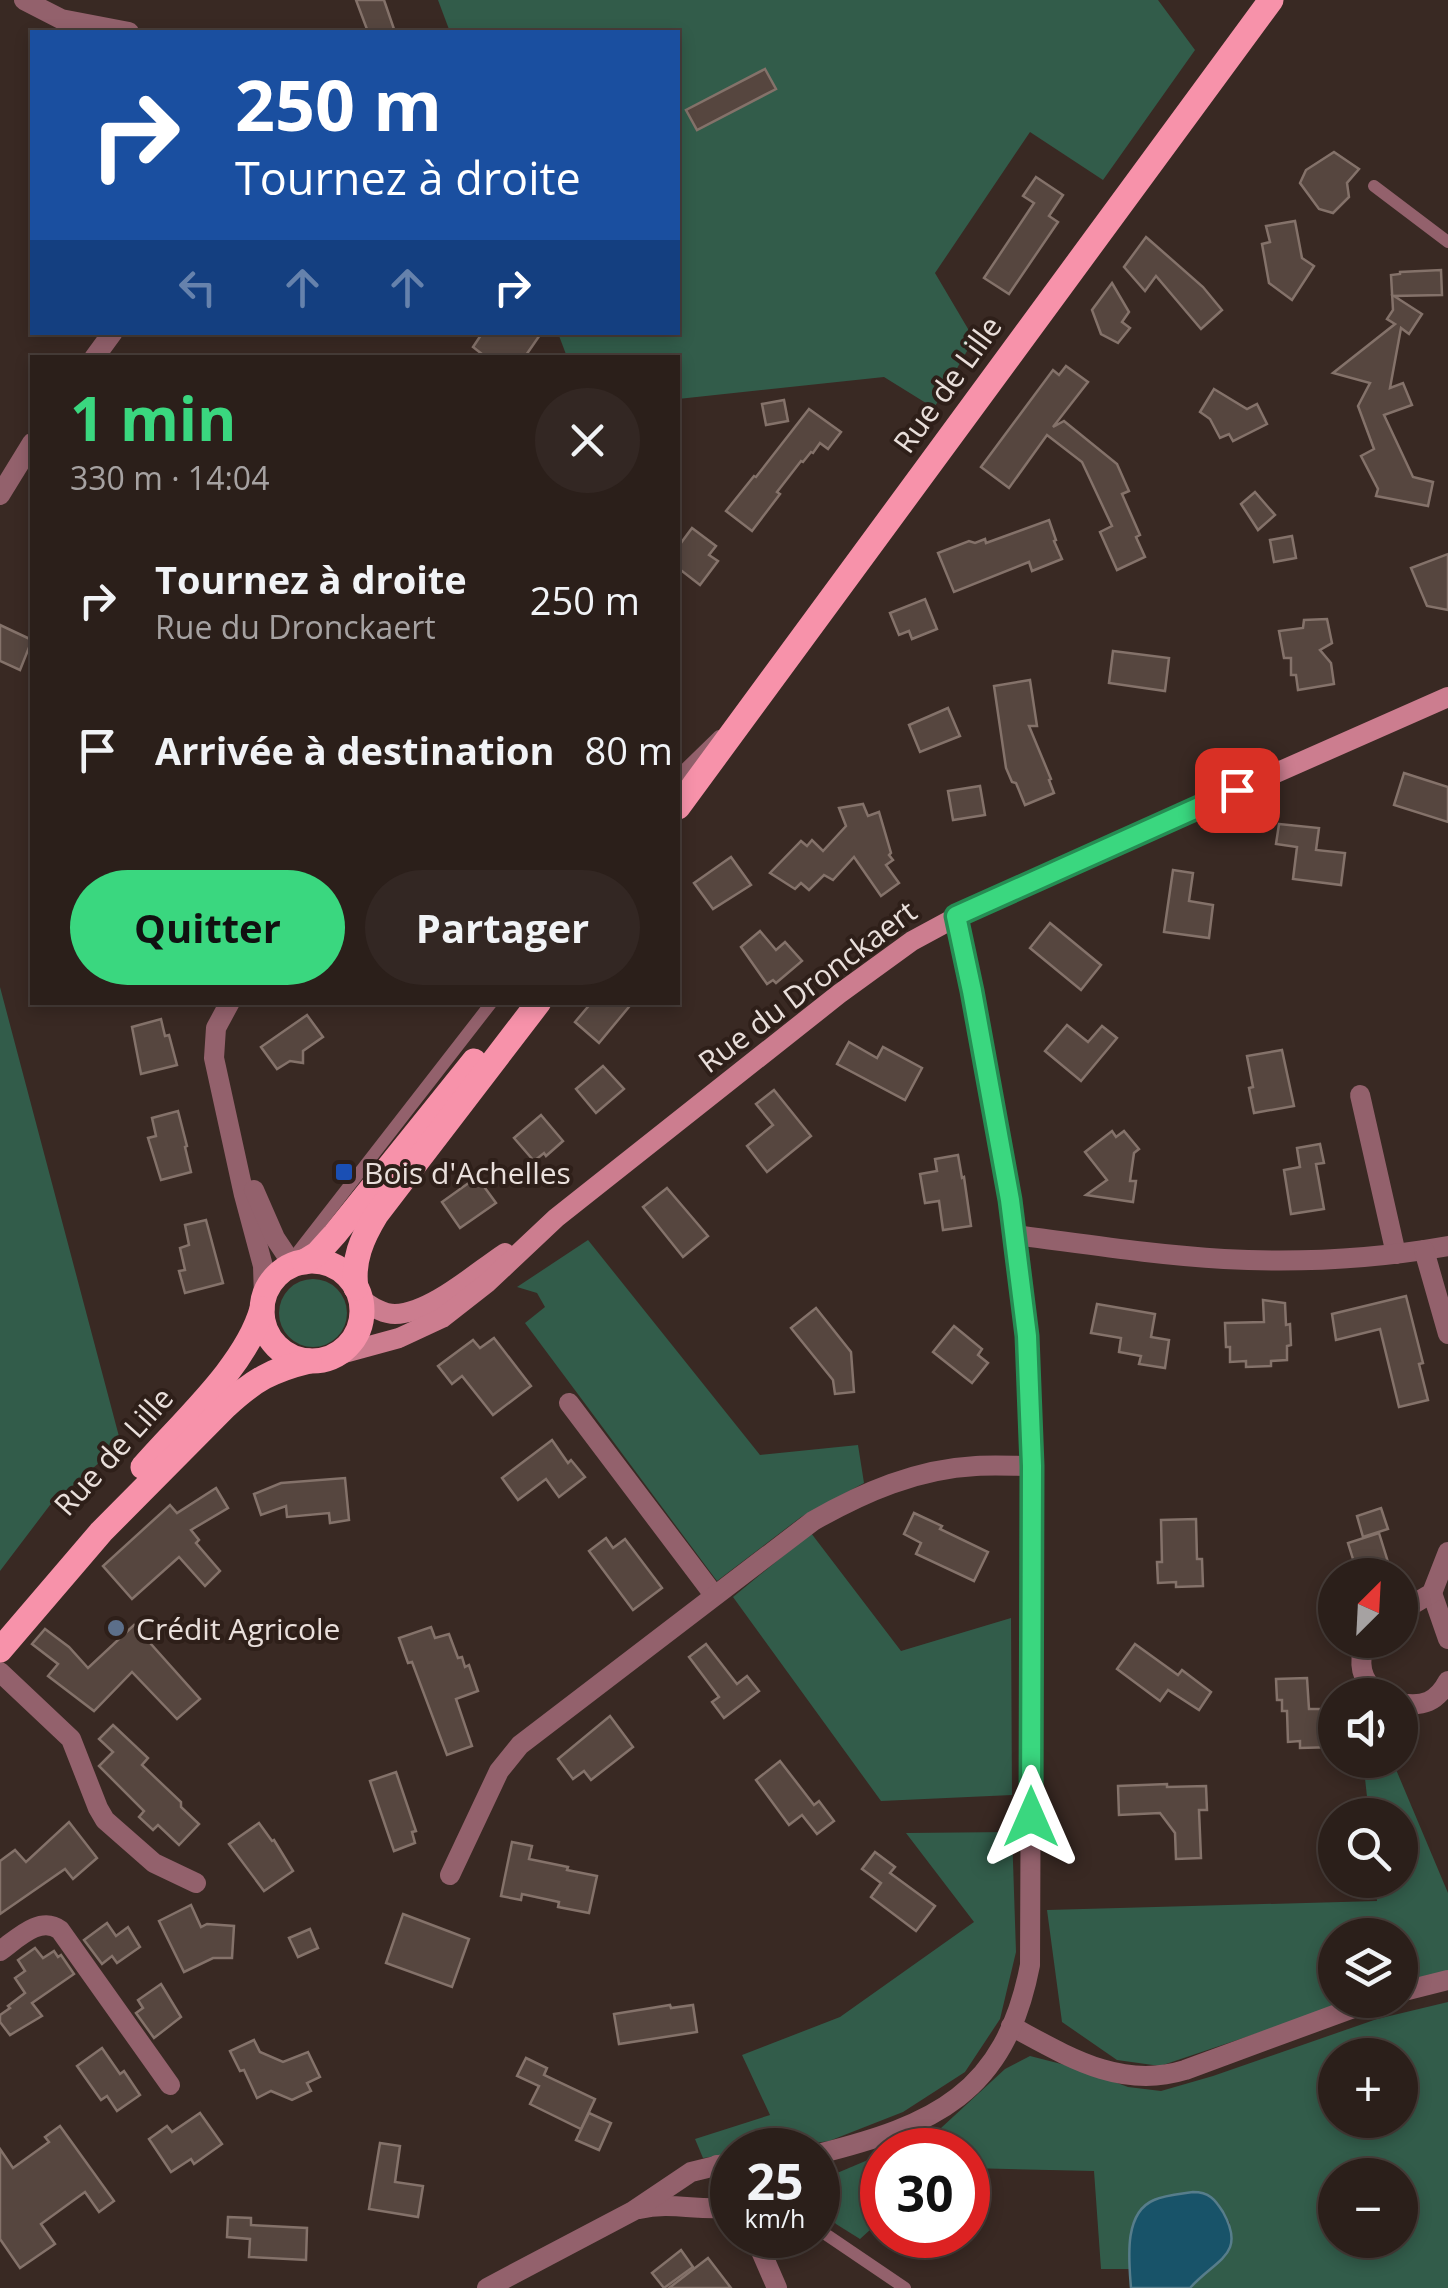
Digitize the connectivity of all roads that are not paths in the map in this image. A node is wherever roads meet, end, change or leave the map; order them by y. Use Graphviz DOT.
graph roads {
  1 [pos="24,0"];
  2 [pos="1271,0"];
  3 [pos="119,30"];
  4 [pos="1374,186"];
  5 [pos="1448,242"];
  6 [pos="112,335"];
  7 [pos="96,355"];
  8 [pos="30,446"];
  9 [pos="0,495"];
  10 [pos="1448,697"];
  11 [pos="748,712"];
  12 [pos="680,774"];
  13 [pos="680,804"];
  14 [pos="956,916"];
  15 [pos="228,1005"];
  16 [pos="490,1005"];
  17 [pos="519,1005"];
  18 [pos="537,1005"];
  19 [pos="1360,1095"];
  20 [pos="232,1137"];
  21 [pos="556,1218"];
  22 [pos="1015,1235"];
  23 [pos="1448,1246"];
  24 [pos="1424,1250"];
  25 [pos="1396,1254"];
  26 [pos="293,1265"];
  27 [pos="358,1293"];
  28 [pos="263,1303"];
  29 [pos="1448,1334"];
  30 [pos="321,1359"];
  31 [pos="569,1403"];
  32 [pos="1032,1466"];
  33 [pos="1448,1552"];
  34 [pos="1432,1593"];
  35 [pos="714,1595"];
  36 [pos="1418,1601"];
  37 [pos="0,1630"];
  38 [pos="1448,1639"];
  39 [pos="0,1650"];
  40 [pos="0,1672"];
  41 [pos="1448,1680"];
  42 [pos="1418,1704"];
  43 [pos="450,1874"];
  44 [pos="196,1883"];
  45 [pos="0,1951"];
  46 [pos="1448,1980"];
  47 [pos="1418,1988"];
  48 [pos="1326,2018"];
  49 [pos="1011,2026"];
  50 [pos="170,2085"];
  51 [pos="840,2148"];
  52 [pos="710,2169"];
  53 [pos="710,2208"];
  54 [pos="632,2211"];
  55 [pos="840,2244"];
  56 [pos="764,2258"];
  57 [pos="486,2288"];
  58 [pos="778,2288"];
  59 [pos="906,2288"];
  1 -- 3 [label="street"];
  2 -- 11 [label="main road, Rue de Lille"];
  4 -- 5 [label="lane"];
  6 -- 7 [label="street"];
  8 -- 9 [label="street"];
  10 -- 14 [label="main road, Rue du Dronckaert"];
  11 -- 12 [label="lane"];
  11 -- 13 [label="main road, Rue de Lille"];
  14 -- 21 [label="main road, Rue du Dronckaert"];
  14 -- 22 [label="street"];
  15 -- 20 [label="street"];
  16 -- 26 [label="lane"];
  17 -- 26 [label="main road"];
  18 -- 27 [label="main road"];
  19 -- 25 [label="street"];
  20 -- 26 [label="street"];
  20 -- 28 [label="street"];
  21 -- 27 [label="main road, Rue du Dronckaert"];
  21 -- 30 [label="main road, Rue du Dronckaert"];
  22 -- 25 [label="street"];
  22 -- 32 [label="street"];
  23 -- 24 [label="street"];
  24 -- 25 [label="street"];
  24 -- 29 [label="street"];
  26 -- 27 [label="main road"];
  26 -- 28 [label="main road"];
  27 -- 30 [label="main road"];
  28 -- 30 [label="main road"];
  28 -- 37 [label="main road, Rue de Lille"];
  30 -- 39 [label="main road, Rue de Lille"];
  31 -- 35 [label="street"];
  32 -- 35 [label="street"];
  32 -- 49 [label="street"];
  33 -- 34 [label="street"];
  34 -- 36 [label="street"];
  34 -- 38 [label="street"];
  35 -- 43 [label="street"];
  40 -- 44 [label="street"];
  41 -- 42 [label="street"];
  45 -- 50 [label="street"];
  46 -- 47 [label="street"];
  48 -- 49 [label="street"];
  49 -- 51 [label="street"];
  52 -- 54 [label="street"];
  53 -- 54 [label="street"];
  54 -- 57 [label="street"];
  55 -- 59 [label="lane"];
  56 -- 58 [label="street"];
}
